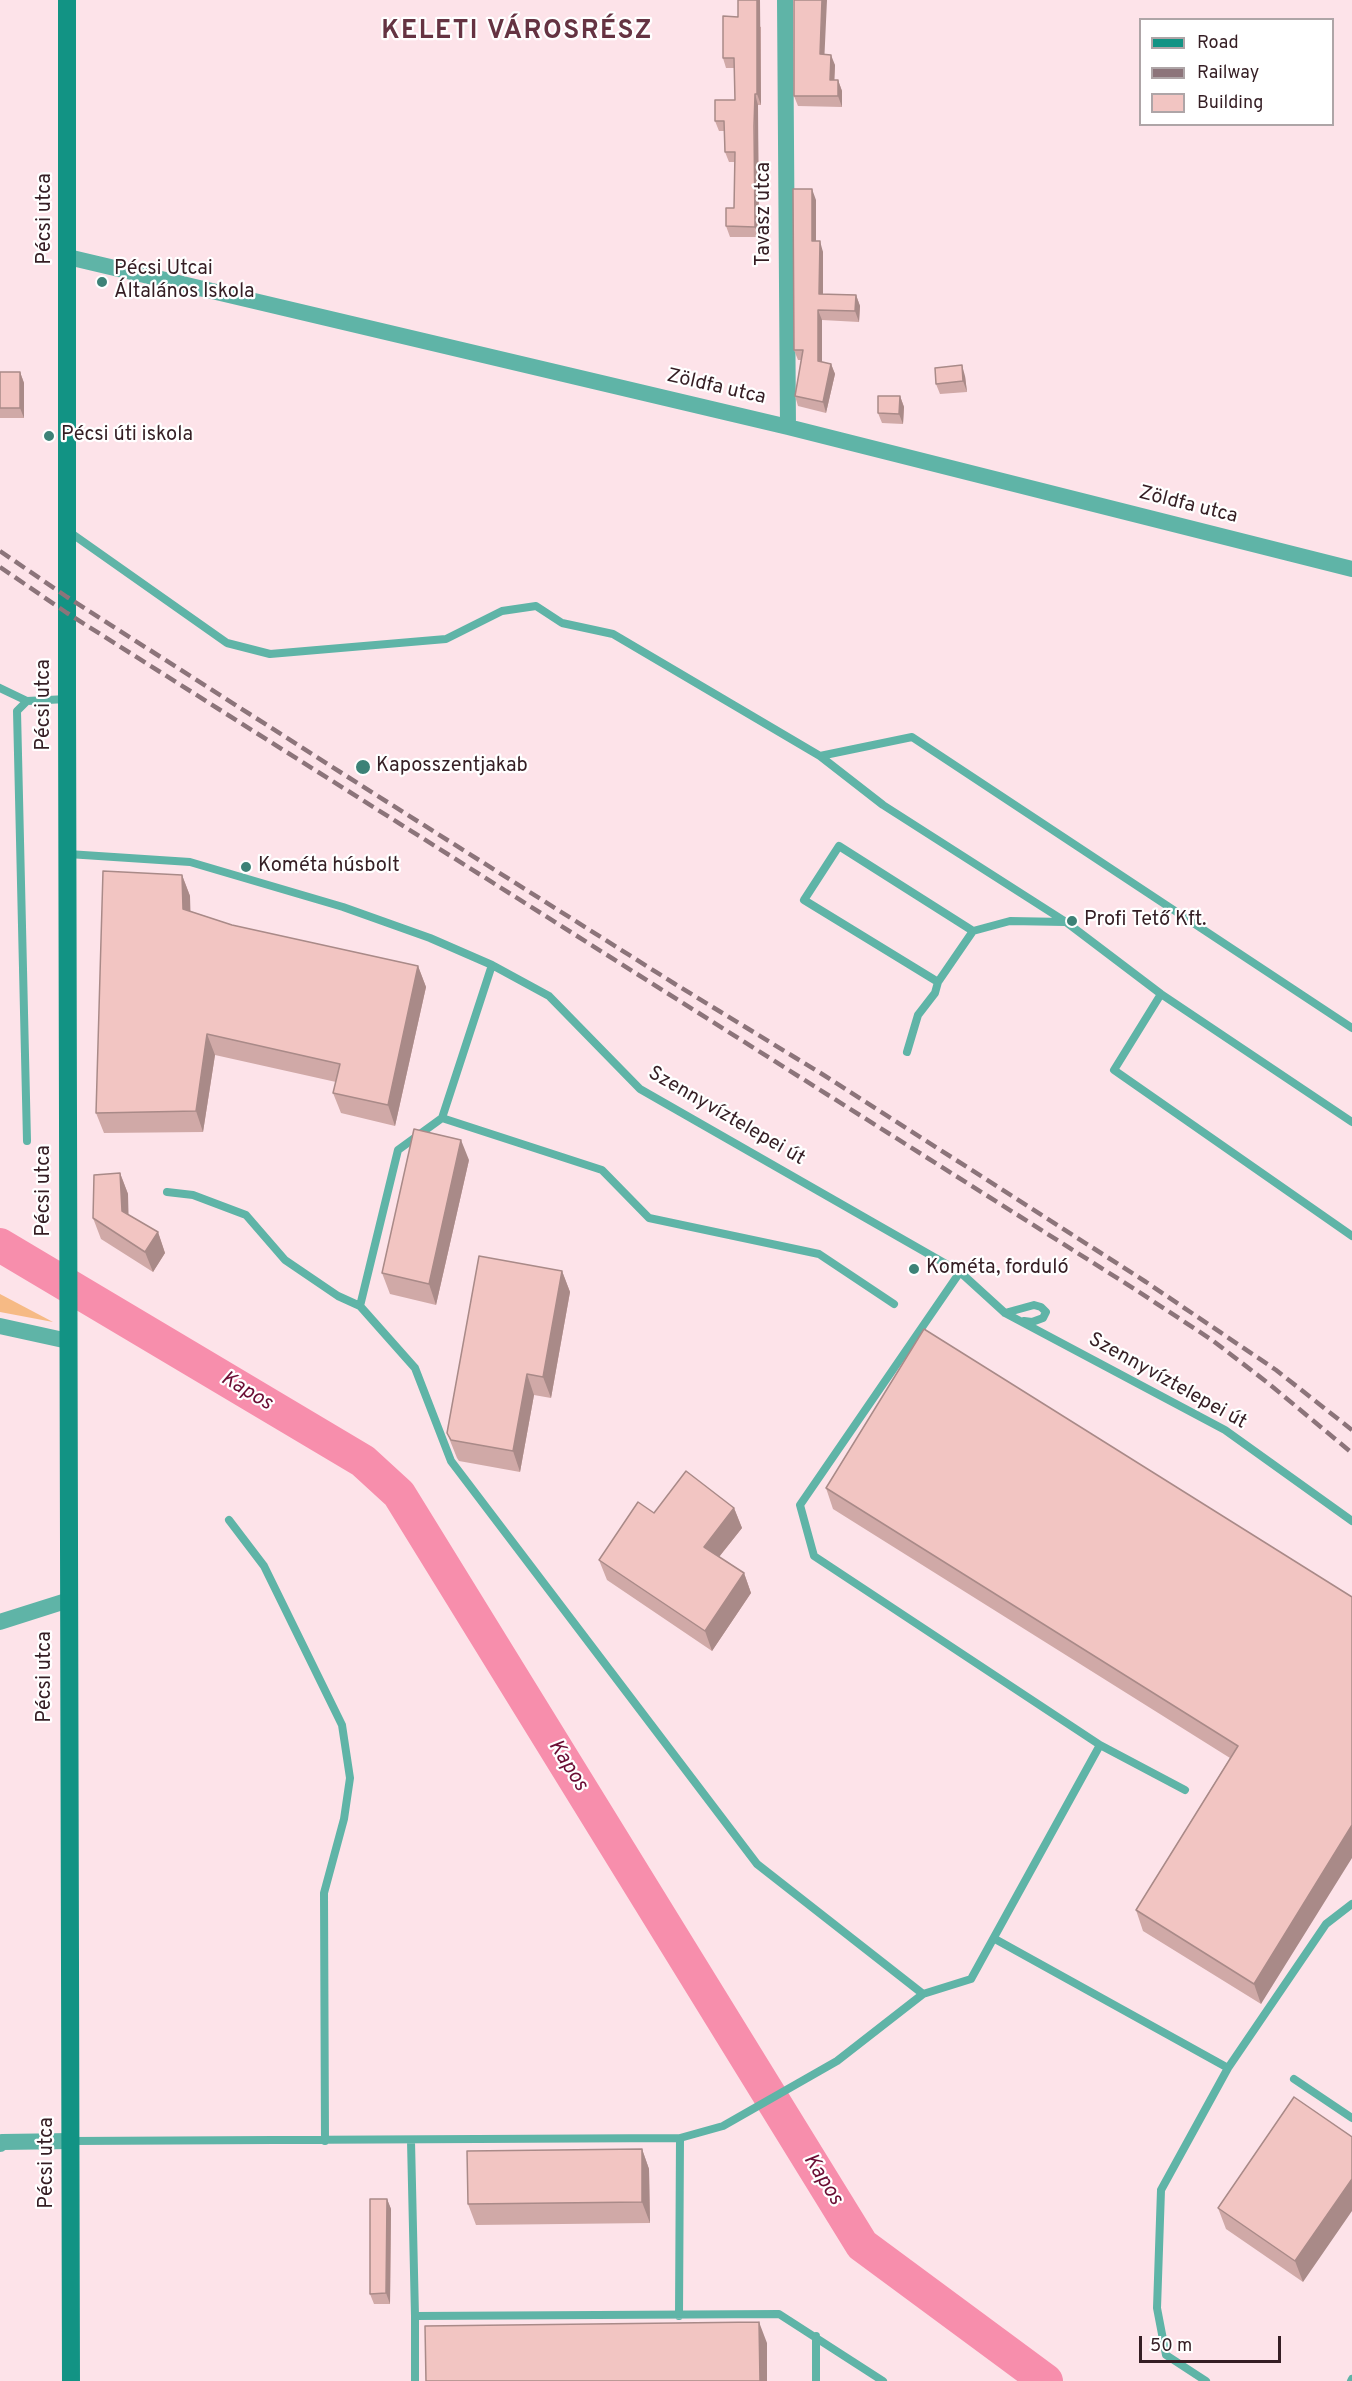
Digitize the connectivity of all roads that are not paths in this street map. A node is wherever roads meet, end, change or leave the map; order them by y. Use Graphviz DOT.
graph roads {
  1 [pos="67,0"];
  2 [pos="785,0"];
  3 [pos="68,257"];
  4 [pos="788,427"];
  5 [pos="67,530"];
  6 [pos="1352,569"];
  7 [pos="0,688"];
  8 [pos="67,699"];
  9 [pos="27,701"];
  10 [pos="820,756"];
  11 [pos="68,854"];
  12 [pos="1066,922"];
  13 [pos="973,931"];
  14 [pos="492,965"];
  15 [pos="938,982"];
  16 [pos="1161,994"];
  17 [pos="1352,1028"];
  18 [pos="907,1052"];
  19 [pos="442,1118"];
  20 [pos="1352,1122"];
  21 [pos="27,1141"];
  22 [pos="167,1192"];
  23 [pos="1352,1236"];
  24 [pos="960,1272"];
  25 [pos="894,1304"];
  26 [pos="360,1306"];
  27 [pos="1005,1312"];
  28 [pos="1021,1321"];
  29 [pos="0,1326"];
  30 [pos="68,1341"];
  31 [pos="229,1520"];
  32 [pos="1352,1521"];
  33 [pos="69,1600"];
  34 [pos="0,1622"];
  35 [pos="1100,1745"];
  36 [pos="1185,1790"];
  37 [pos="1352,1904"];
  38 [pos="995,1939"];
  39 [pos="923,1994"];
  40 [pos="1228,2068"];
  41 [pos="1294,2079"];
  42 [pos="1352,2118"];
  43 [pos="680,2138"];
  44 [pos="71,2141"];
  45 [pos="325,2141"];
  46 [pos="411,2141"];
  47 [pos="0,2144"];
  48 [pos="415,2316"];
  49 [pos="679,2316"];
  50 [pos="816,2337"];
  51 [pos="71,2381"];
  52 [pos="415,2381"];
  53 [pos="816,2381"];
  54 [pos="883,2381"];
  55 [pos="1206,2381"];
  1 -- 3 [label="street, Pécsi utca"];
  2 -- 4 [label="street, Tavasz utca"];
  3 -- 4 [label="street, Zöldfa utca"];
  3 -- 5 [label="street, Pécsi utca"];
  4 -- 6 [label="street, Zöldfa utca"];
  5 -- 8 [label="street, Pécsi utca"];
  5 -- 10 [label="lane"];
  7 -- 9 [label="lane"];
  8 -- 9 [label="lane"];
  8 -- 11 [label="street, Pécsi utca"];
  9 -- 21 [label="lane"];
  10 -- 12 [label="lane"];
  10 -- 17 [label="lane"];
  11 -- 14 [label="lane, Szennyvíztelepei út"];
  11 -- 30 [label="street, Pécsi utca"];
  12 -- 13 [label="lane"];
  12 -- 16 [label="lane"];
  13 -- 15 [label="lane"];
  13 -- 15 [label="lane"];
  14 -- 19 [label="lane"];
  14 -- 24 [label="lane, Szennyvíztelepei út"];
  15 -- 18 [label="lane"];
  16 -- 20 [label="lane"];
  16 -- 23 [label="lane"];
  19 -- 25 [label="lane"];
  19 -- 26 [label="lane"];
  22 -- 26 [label="lane"];
  24 -- 27 [label="lane"];
  24 -- 35 [label="lane"];
  26 -- 39 [label="lane"];
  27 -- 28 [label="lane, Szennyvíztelepei út"];
  27 -- 28 [label="lane"];
  28 -- 32 [label="lane, Szennyvíztelepei út"];
  29 -- 30 [label="street"];
  30 -- 33 [label="street, Pécsi utca"];
  31 -- 45 [label="lane"];
  33 -- 34 [label="street"];
  33 -- 44 [label="street, Pécsi utca"];
  35 -- 36 [label="lane"];
  35 -- 38 [label="lane"];
  37 -- 40 [label="lane"];
  38 -- 39 [label="lane"];
  38 -- 40 [label="lane"];
  39 -- 43 [label="lane"];
  40 -- 55 [label="lane"];
  41 -- 42 [label="lane"];
  43 -- 46 [label="lane"];
  43 -- 49 [label="lane"];
  44 -- 45 [label="lane"];
  44 -- 47 [label="street"];
  44 -- 51 [label="street, Pécsi utca"];
  45 -- 46 [label="lane"];
  46 -- 48 [label="lane"];
  48 -- 49 [label="lane"];
  48 -- 52 [label="lane"];
  49 -- 50 [label="lane"];
  50 -- 53 [label="lane"];
  50 -- 54 [label="lane"];
}
